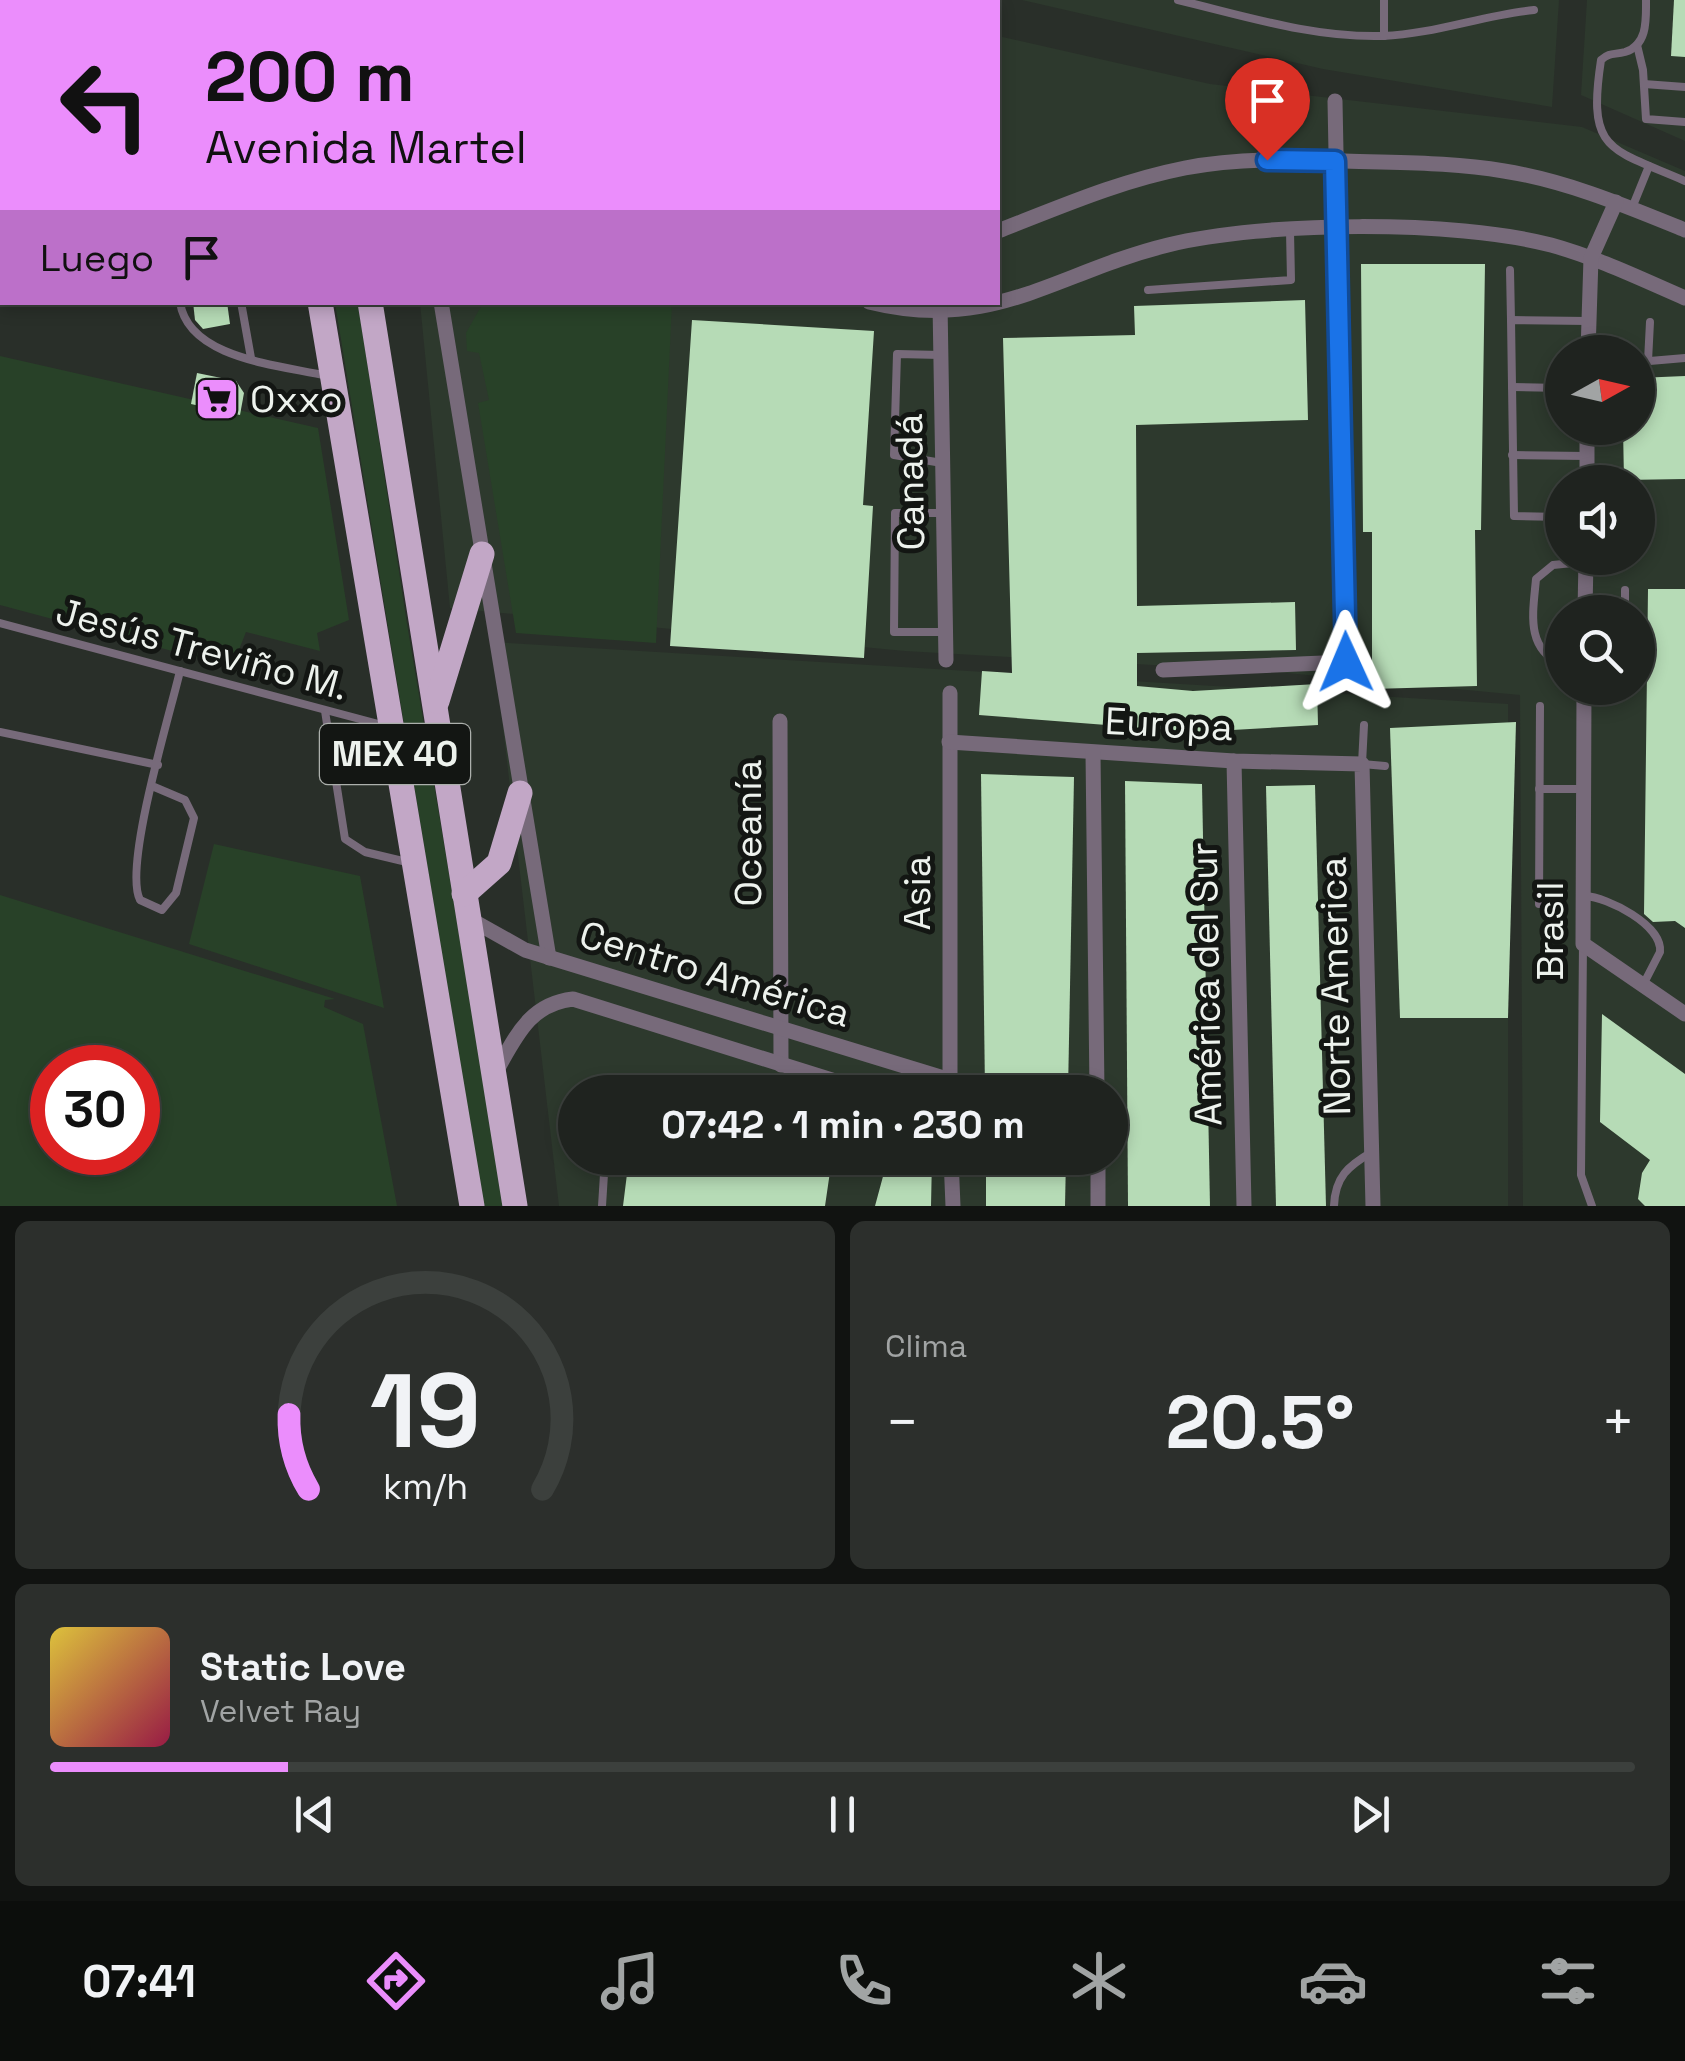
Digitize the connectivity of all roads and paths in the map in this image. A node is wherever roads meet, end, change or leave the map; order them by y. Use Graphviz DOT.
graph roads {
  1 [pos="1178,0"];
  2 [pos="1384,0"];
  3 [pos="1646,0"];
  4 [pos="1204,3"];
  5 [pos="1534,10"];
  6 [pos="1384,36"];
  7 [pos="1637,46"];
  8 [pos="1644,84"];
  9 [pos="1685,86"];
  10 [pos="1335,101"];
  11 [pos="1685,122"];
  12 [pos="1335,161"];
  13 [pos="1649,166"];
  14 [pos="1685,182"];
  15 [pos="1616,202"];
  16 [pos="1632,208"];
  17 [pos="1000,230"];
  18 [pos="1336,230"];
  19 [pos="1685,230"];
  20 [pos="1290,231"];
  21 [pos="1591,258"];
  22 [pos="1510,270"];
  23 [pos="1148,290"];
  24 [pos="1685,298"];
  25 [pos="1000,303"];
  26 [pos="181,305"];
  27 [pos="242,305"];
  28 [pos="320,305"];
  29 [pos="370,305"];
  30 [pos="442,305"];
  31 [pos="453,305"];
  32 [pos="912,305"];
  33 [pos="973,305"];
  34 [pos="940,307"];
  35 [pos="1511,320"];
  36 [pos="1588,322"];
  37 [pos="1650,322"];
  38 [pos="445,324"];
  39 [pos="1588,335"];
  40 [pos="1648,335"];
  41 [pos="941,355"];
  42 [pos="251,358"];
  43 [pos="1685,358"];
  44 [pos="1655,361"];
  45 [pos="332,377"];
  46 [pos="1512,387"];
  47 [pos="1545,388"];
  48 [pos="1587,445"];
  49 [pos="1512,455"];
  50 [pos="1587,456"];
  51 [pos="942,463"];
  52 [pos="1587,465"];
  53 [pos="943,513"];
  54 [pos="1545,517"];
  55 [pos="482,554"];
  56 [pos="1545,572"];
  57 [pos="1625,590"];
  58 [pos="1625,595"];
  59 [pos="0,624"];
  60 [pos="945,632"];
  61 [pos="1545,653"];
  62 [pos="946,660"];
  63 [pos="1163,670"];
  64 [pos="180,671"];
  65 [pos="950,693"];
  66 [pos="1584,705"];
  67 [pos="1540,706"];
  68 [pos="324,711"];
  69 [pos="434,711"];
  70 [pos="780,721"];
  71 [pos="1364,725"];
  72 [pos="390,727"];
  73 [pos="0,732"];
  74 [pos="949,742"];
  75 [pos="1093,752"];
  76 [pos="1234,761"];
  77 [pos="1362,764"];
  78 [pos="158,765"];
  79 [pos="1385,766"];
  80 [pos="152,786"];
  81 [pos="1539,790"];
  82 [pos="1584,790"];
  83 [pos="520,793"];
  84 [pos="411,862"];
  85 [pos="1583,896"];
  86 [pos="1539,904"];
  87 [pos="466,906"];
  88 [pos="1583,944"];
  89 [pos="549,958"];
  90 [pos="1643,986"];
  91 [pos="1685,1014"];
  92 [pos="783,1028"];
  93 [pos="780,1064"];
  94 [pos="494,1075"];
  95 [pos="815,1075"];
  96 [pos="918,1075"];
  97 [pos="950,1075"];
  98 [pos="1097,1075"];
  99 [pos="1372,1152"];
  100 [pos="605,1175"];
  101 [pos="951,1175"];
  102 [pos="1098,1175"];
  103 [pos="472,1206"];
  104 [pos="515,1206"];
  105 [pos="602,1206"];
  106 [pos="952,1206"];
  107 [pos="1098,1206"];
  108 [pos="1244,1206"];
  109 [pos="1334,1206"];
  110 [pos="1373,1206"];
  111 [pos="1592,1206"];
  1 -- 4 [label="lane"];
  2 -- 6 [label="lane"];
  3 -- 7 [label="lane"];
  4 -- 6 [label="lane"];
  5 -- 6 [label="lane"];
  7 -- 8 [label="lane"];
  7 -- 13 [label="lane"];
  8 -- 9 [label="lane"];
  8 -- 11 [label="lane"];
  10 -- 12 [label="street"];
  12 -- 15 [label="street"];
  12 -- 17 [label="street"];
  12 -- 18 [label="street"];
  13 -- 14 [label="lane"];
  13 -- 16 [label="lane"];
  15 -- 16 [label="street"];
  15 -- 21 [label="street"];
  16 -- 19 [label="street"];
  18 -- 20 [label="street"];
  18 -- 21 [label="street"];
  18 -- 63 [label="street"];
  20 -- 23 [label="lane"];
  20 -- 25 [label="street"];
  21 -- 24 [label="street"];
  21 -- 36 [label="street"];
  22 -- 35 [label="lane"];
  26 -- 42 [label="lane"];
  27 -- 42 [label="lane"];
  28 -- 45 [label="main road, MEX 40"];
  29 -- 69 [label="main road, MEX 40"];
  30 -- 38 [label="street"];
  31 -- 38 [label="street"];
  32 -- 34 [label="street"];
  33 -- 34 [label="street"];
  34 -- 41 [label="street, Canadá"];
  35 -- 36 [label="lane"];
  35 -- 46 [label="lane"];
  36 -- 39 [label="street"];
  37 -- 40 [label="lane"];
  38 -- 55 [label="street"];
  41 -- 51 [label="street, Canadá"];
  41 -- 51 [label="lane"];
  42 -- 45 [label="lane"];
  43 -- 44 [label="lane"];
  45 -- 72 [label="main road, MEX 40"];
  46 -- 47 [label="lane"];
  46 -- 49 [label="lane"];
  48 -- 50 [label="street"];
  49 -- 50 [label="lane"];
  49 -- 54 [label="lane"];
  50 -- 52 [label="street"];
  51 -- 53 [label="street, Canadá"];
  53 -- 60 [label="street, Canadá"];
  53 -- 60 [label="lane"];
  55 -- 69 [label="main road"];
  55 -- 83 [label="street"];
  56 -- 61 [label="lane"];
  57 -- 58 [label="lane"];
  59 -- 64 [label="lane, Jesús Treviño M."];
  60 -- 62 [label="street, Canadá"];
  64 -- 68 [label="lane, Jesús Treviño M."];
  64 -- 78 [label="lane"];
  65 -- 74 [label="street, Asia"];
  66 -- 82 [label="street, Brasil"];
  67 -- 81 [label="lane"];
  68 -- 72 [label="lane, Jesús Treviño M."];
  68 -- 84 [label="lane"];
  69 -- 87 [label="main road, MEX 40"];
  70 -- 92 [label="street, Oceanía"];
  71 -- 77 [label="lane"];
  72 -- 84 [label="main road, MEX 40"];
  73 -- 78 [label="lane"];
  74 -- 75 [label="street, Europa"];
  74 -- 97 [label="street, Asia"];
  75 -- 76 [label="street, Europa"];
  75 -- 98 [label="street"];
  76 -- 77 [label="street, Europa"];
  76 -- 108 [label="street, América del Sur"];
  77 -- 79 [label="lane, Europa"];
  77 -- 99 [label="street, Norte America"];
  78 -- 80 [label="lane"];
  80 -- 80 [label="lane"];
  81 -- 82 [label="lane"];
  81 -- 86 [label="lane"];
  82 -- 85 [label="street, Brasil"];
  83 -- 87 [label="main road"];
  83 -- 89 [label="street"];
  84 -- 103 [label="main road, MEX 40"];
  85 -- 88 [label="street, Brasil"];
  85 -- 90 [label="lane"];
  87 -- 89 [label="street, Centro América"];
  87 -- 94 [label="main road, MEX 40"];
  88 -- 90 [label="street"];
  88 -- 111 [label="lane, Brasil"];
  89 -- 92 [label="street, Centro América"];
  90 -- 91 [label="street"];
  92 -- 93 [label="street, Oceanía"];
  92 -- 96 [label="street, Centro América"];
  93 -- 94 [label="street, Centro América"];
  93 -- 95 [label="street, Centro América"];
  94 -- 104 [label="main road, MEX 40"];
  99 -- 109 [label="lane"];
  99 -- 110 [label="street, Norte America"];
  100 -- 105 [label="lane"];
  101 -- 106 [label="street"];
  102 -- 107 [label="street"];
}
